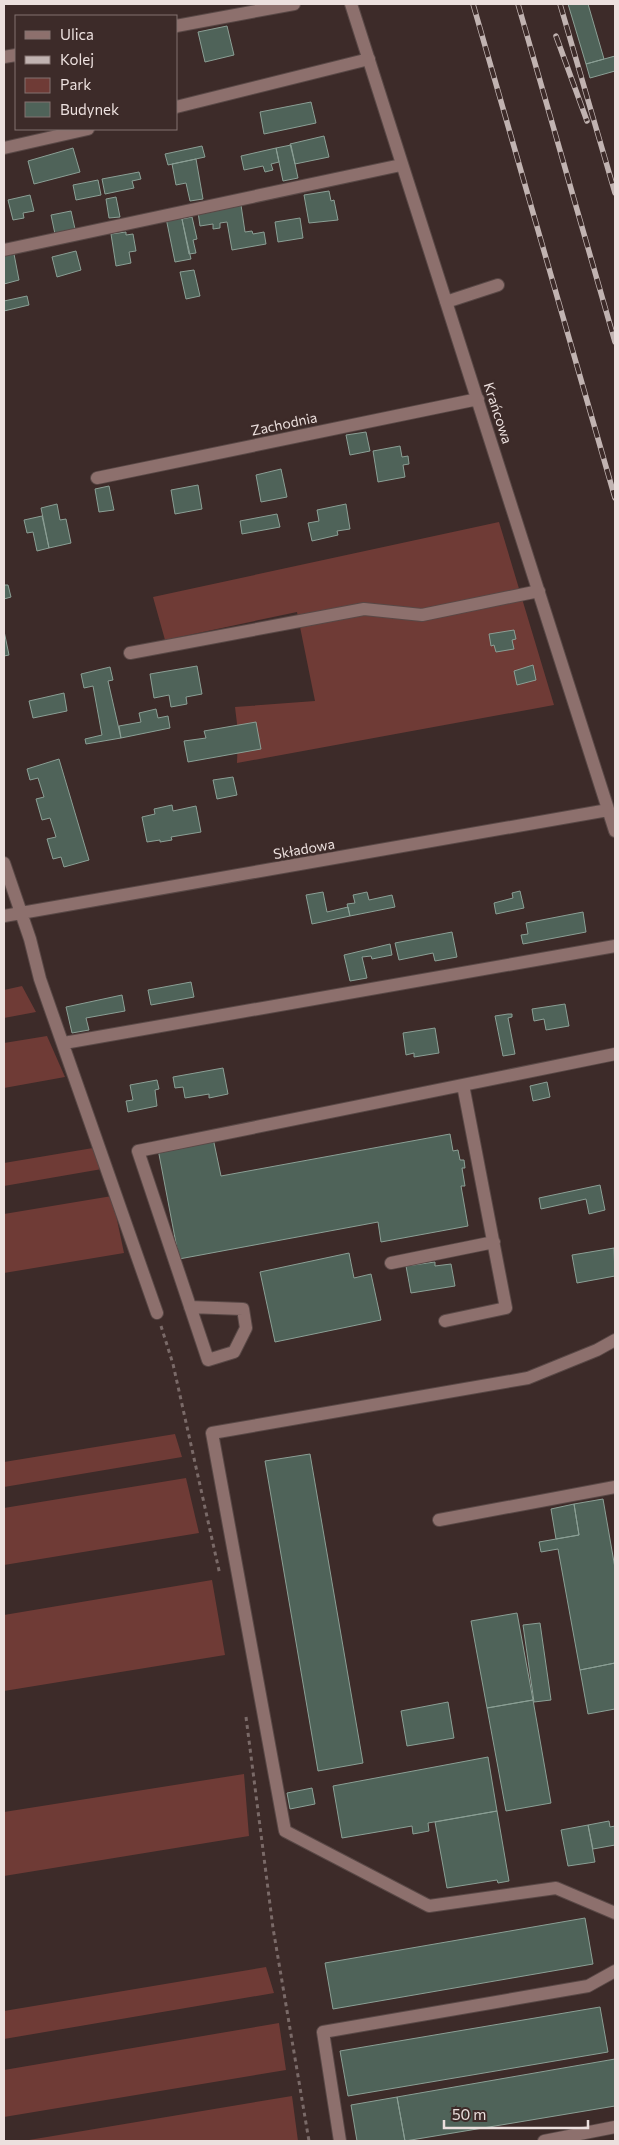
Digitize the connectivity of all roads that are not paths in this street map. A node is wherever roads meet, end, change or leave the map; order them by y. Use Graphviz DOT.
graph roads {
  1 [pos="294,4"];
  2 [pos="351,4"];
  3 [pos="178,26"];
  4 [pos="368,59"];
  5 [pos="178,106"];
  6 [pos="84,130"];
  7 [pos="4,148"];
  8 [pos="402,165"];
  9 [pos="4,250"];
  10 [pos="498,285"];
  11 [pos="446,302"];
  12 [pos="478,400"];
  13 [pos="97,478"];
  14 [pos="539,591"];
  15 [pos="130,653"];
  16 [pos="608,810"];
  17 [pos="615,831"];
  18 [pos="4,863"];
  19 [pos="21,914"];
  20 [pos="4,916"];
  21 [pos="615,946"];
  22 [pos="64,1043"];
  23 [pos="615,1054"];
  24 [pos="463,1085"];
  25 [pos="494,1242"];
  26 [pos="391,1264"];
  27 [pos="190,1308"];
  28 [pos="157,1313"];
  29 [pos="445,1321"];
  30 [pos="615,1340"];
  31 [pos="615,1487"];
  32 [pos="438,1520"];
  33 [pos="615,1913"];
  34 [pos="615,1971"];
  35 [pos="615,2127"];
  36 [pos="340,2141"];
  37 [pos="544,2141"];
  1 -- 3 [label="street"];
  2 -- 4 [label="street, Krańcowa"];
  4 -- 5 [label="street"];
  4 -- 8 [label="street, Krańcowa"];
  6 -- 7 [label="street"];
  8 -- 9 [label="street"];
  8 -- 11 [label="street, Krańcowa"];
  10 -- 11 [label="street"];
  11 -- 12 [label="street, Krańcowa"];
  12 -- 13 [label="street, Zachodnia"];
  12 -- 14 [label="street, Krańcowa"];
  14 -- 15 [label="street"];
  14 -- 16 [label="street, Krańcowa"];
  16 -- 17 [label="street, Krańcowa"];
  16 -- 19 [label="street, Składowa"];
  18 -- 19 [label="street"];
  19 -- 20 [label="street, Składowa"];
  19 -- 22 [label="street"];
  21 -- 22 [label="street"];
  22 -- 28 [label="street"];
  23 -- 24 [label="street"];
  24 -- 25 [label="street"];
  24 -- 27 [label="street"];
  25 -- 26 [label="street"];
  25 -- 29 [label="street"];
  27 -- 27 [label="street"];
  30 -- 33 [label="street"];
  31 -- 32 [label="street"];
  34 -- 36 [label="street"];
  35 -- 37 [label="street"];
}
